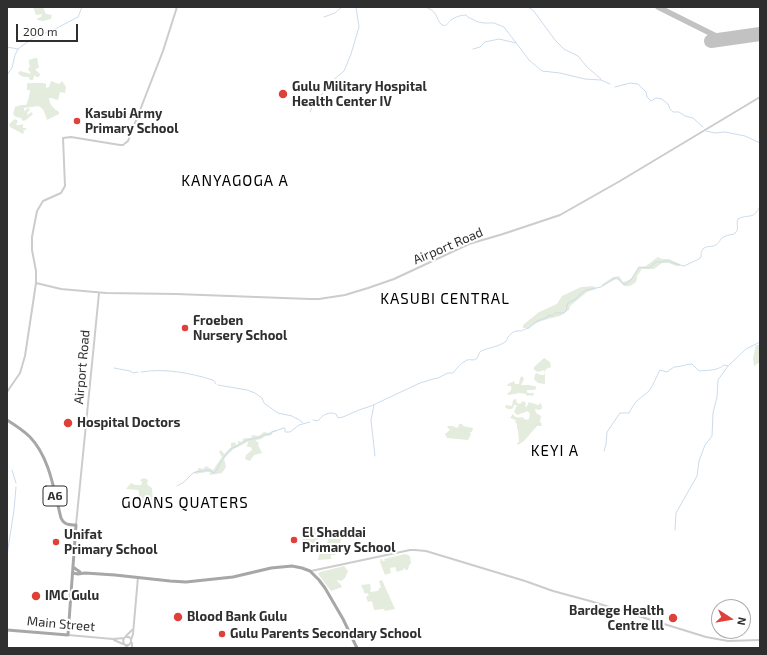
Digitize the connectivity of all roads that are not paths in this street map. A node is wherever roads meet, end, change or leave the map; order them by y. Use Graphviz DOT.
graph roads {
  1 [pos="177,7"];
  2 [pos="760,97"];
  3 [pos="36,283"];
  4 [pos="99,293"];
  5 [pos="7,392"];
  6 [pos="7,420"];
  7 [pos="76,525"];
  8 [pos="74,567"];
  9 [pos="310,571"];
  10 [pos="73,572"];
  11 [pos="79,573"];
  12 [pos="138,577"];
  13 [pos="73,578"];
  14 [pos="133,629"];
  15 [pos="7,630"];
  16 [pos="68,635"];
  17 [pos="125,637"];
  18 [pos="113,639"];
  19 [pos="760,640"];
  20 [pos="131,641"];
  21 [pos="125,645"];
  22 [pos="128,648"];
  23 [pos="132,648"];
  24 [pos="357,648"];
  1 -- 3 [label="street"];
  2 -- 4 [label="street, Airport Road"];
  3 -- 4 [label="street, Airport Road"];
  3 -- 5 [label="street"];
  4 -- 7 [label="street, Airport Road"];
  6 -- 7 [label="main road, A6"];
  7 -- 8 [label="main road"];
  8 -- 10 [label="main road"];
  8 -- 11 [label="main road"];
  9 -- 12 [label="main road"];
  9 -- 19 [label="street"];
  9 -- 24 [label="main road"];
  10 -- 11 [label="main road"];
  10 -- 13 [label="main road"];
  11 -- 12 [label="main road"];
  11 -- 13 [label="main road"];
  12 -- 14 [label="street"];
  13 -- 16 [label="main road"];
  14 -- 17 [label="street"];
  14 -- 20 [label="street"];
  15 -- 16 [label="main road, Main Street"];
  16 -- 18 [label="street, Main Street"];
  17 -- 18 [label="street"];
  17 -- 20 [label="street"];
  17 -- 21 [label="street"];
  18 -- 21 [label="street"];
  20 -- 21 [label="street"];
  20 -- 23 [label="street"];
  21 -- 22 [label="street"];
}
